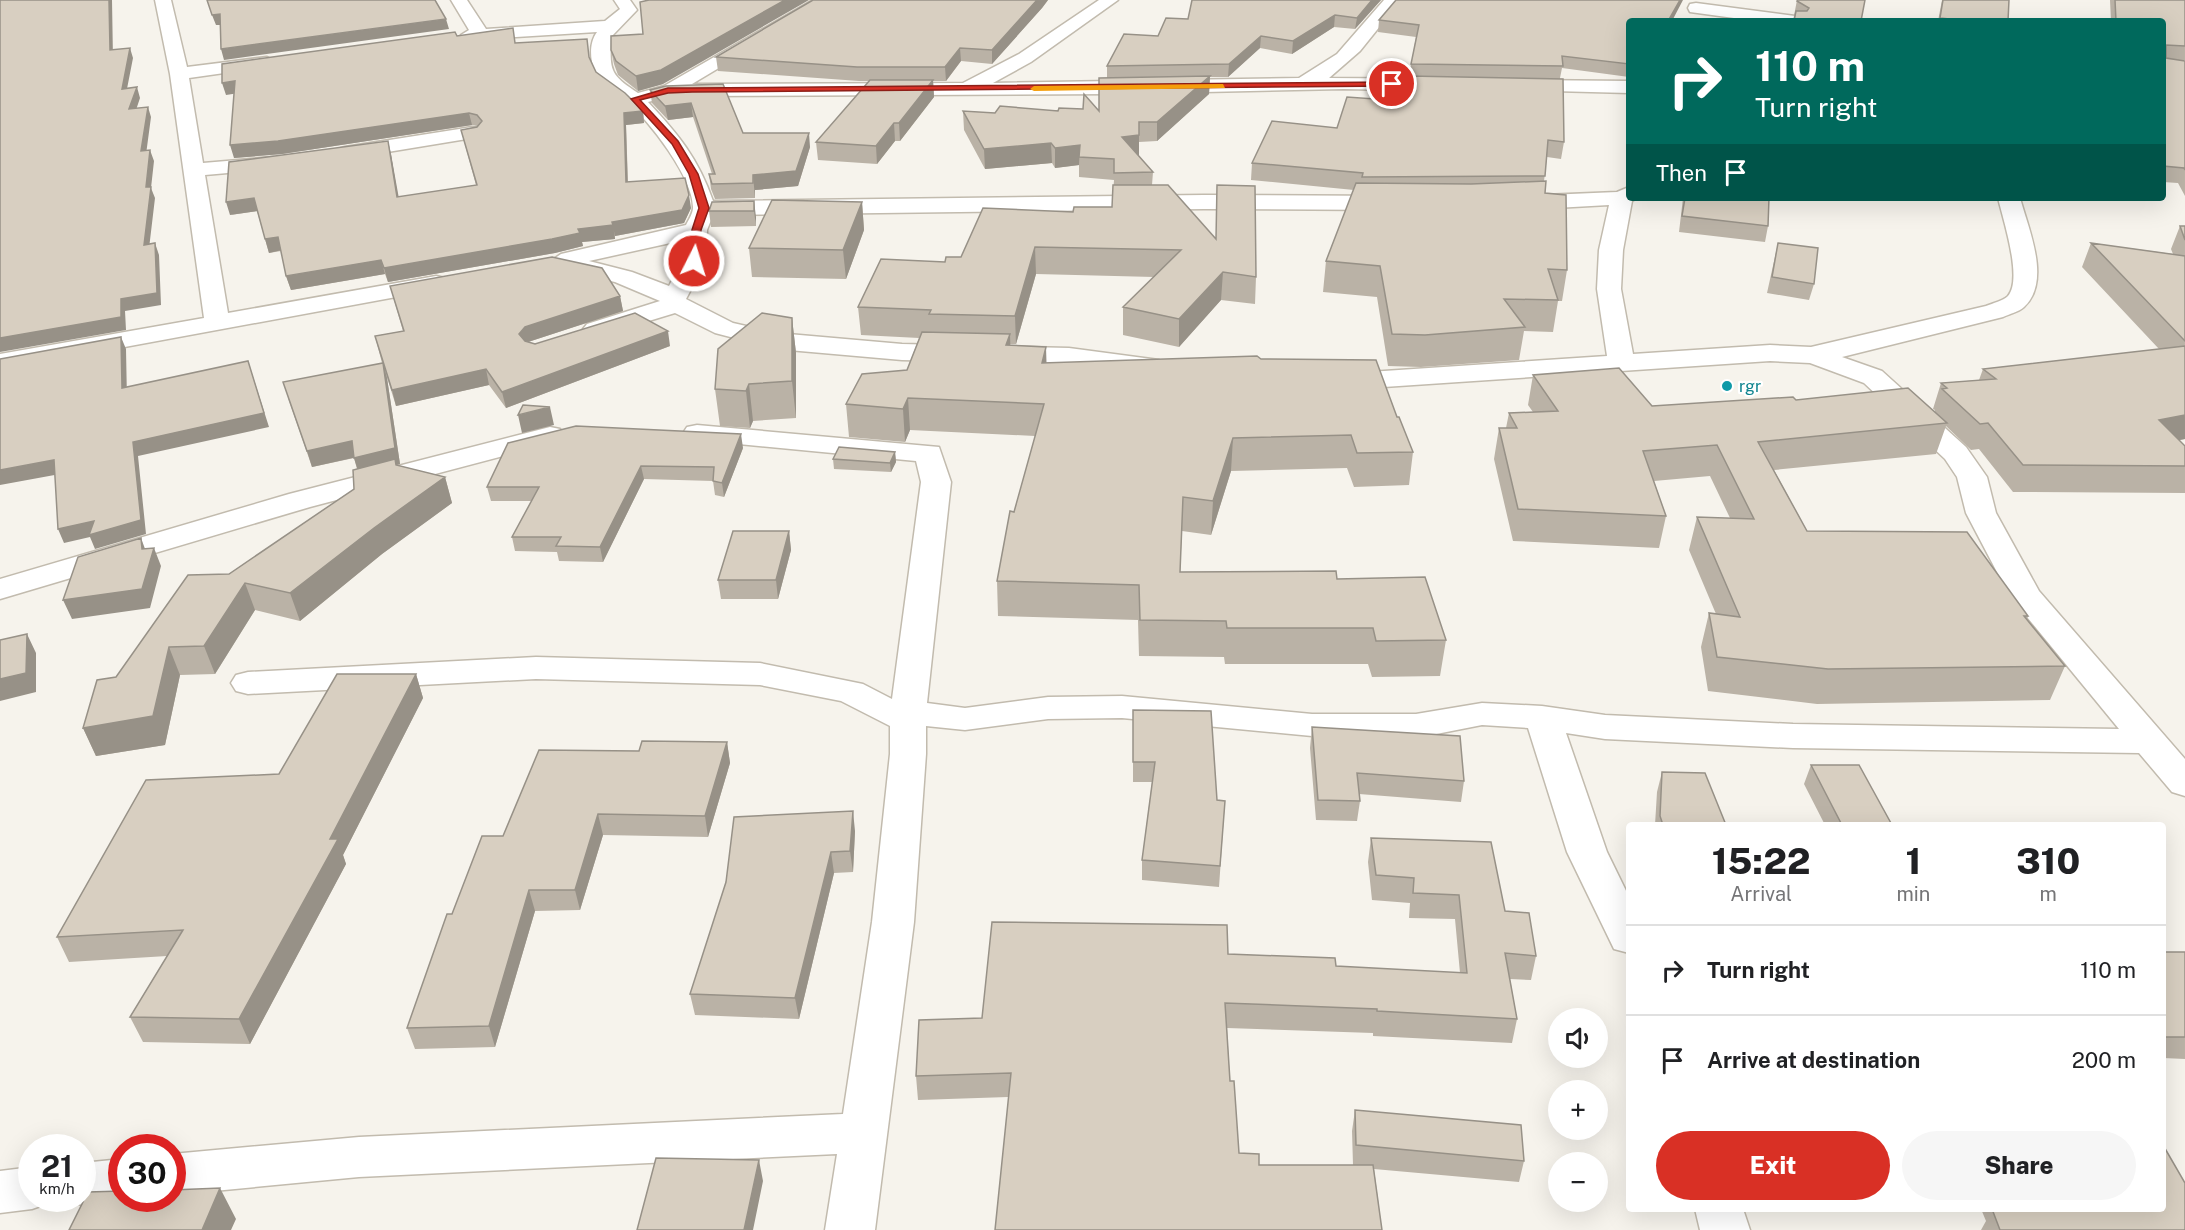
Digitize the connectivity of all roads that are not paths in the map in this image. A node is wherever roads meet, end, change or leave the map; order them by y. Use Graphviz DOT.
graph roads {
  1 [pos="163,0"];
  2 [pos="459,0"];
  3 [pos="825,0"];
  4 [pos="1110,0"];
  5 [pos="1393,0"];
  6 [pos="1697,4"];
  7 [pos="626,5"];
  8 [pos="648,7"];
  9 [pos="1685,18"];
  10 [pos="1778,18"];
  11 [pos="610,26"];
  12 [pos="480,33"];
  13 [pos="458,37"];
  14 [pos="285,60"];
  15 [pos="180,74"];
  16 [pos="1324,75"];
  17 [pos="1344,83"];
  18 [pos="1301,84"];
  19 [pos="1472,85"];
  20 [pos="1503,86"];
  21 [pos="1626,87"];
  22 [pos="952,89"];
  23 [pos="668,91"];
  24 [pos="635,99"];
  25 [pos="472,133"];
  26 [pos="324,156"];
  27 [pos="293,160"];
  28 [pos="194,170"];
  29 [pos="1626,196"];
  30 [pos="2010,201"];
  31 [pos="1413,204"];
  32 [pos="704,208"];
  33 [pos="1615,229"];
  34 [pos="696,230"];
  35 [pos="462,279"];
  36 [pos="676,301"];
  37 [pos="216,323"];
  38 [pos="578,336"];
  39 [pos="1875,342"];
  40 [pos="1811,355"];
  41 [pos="0,362"];
  42 [pos="1621,362"];
  43 [pos="1173,369"];
  44 [pos="1874,376"];
  45 [pos="1315,381"];
  46 [pos="579,429"];
  47 [pos="675,432"];
  48 [pos="0,589"];
  49 [pos="248,683"];
  50 [pos="1542,717"];
  51 [pos="908,729"];
  52 [pos="2150,741"];
  53 [pos="2185,783"];
  54 [pos="1626,932"];
  55 [pos="864,1133"];
  56 [pos="186,1174"];
  57 [pos="18,1190"];
  58 [pos="0,1192"];
  59 [pos="1720,1212"];
  60 [pos="850,1230"];
  61 [pos="1725,1230"];
  1 -- 15 [label="street"];
  2 -- 12 [label="street"];
  3 -- 23 [label="street"];
  4 -- 22 [label="street"];
  5 -- 16 [label="street"];
  6 -- 9 [label="street"];
  6 -- 10 [label="street"];
  7 -- 8 [label="street"];
  7 -- 11 [label="street"];
  11 -- 12 [label="street"];
  11 -- 24 [label="street"];
  12 -- 13 [label="street"];
  14 -- 15 [label="street"];
  15 -- 28 [label="street"];
  16 -- 17 [label="street"];
  16 -- 18 [label="street"];
  17 -- 18 [label="street"];
  17 -- 19 [label="street"];
  18 -- 22 [label="street"];
  20 -- 21 [label="street"];
  22 -- 23 [label="street"];
  23 -- 24 [label="street"];
  24 -- 32 [label="street"];
  25 -- 26 [label="street"];
  27 -- 28 [label="street"];
  28 -- 37 [label="street"];
  29 -- 33 [label="street"];
  29 -- 33 [label="street"];
  30 -- 39 [label="street"];
  31 -- 32 [label="street"];
  32 -- 34 [label="street"];
  33 -- 42 [label="street"];
  34 -- 36 [label="street"];
  34 -- 36 [label="street"];
  35 -- 37 [label="street"];
  36 -- 38 [label="street"];
  36 -- 43 [label="street"];
  37 -- 41 [label="street"];
  39 -- 40 [label="street"];
  39 -- 44 [label="street"];
  40 -- 42 [label="street"];
  40 -- 44 [label="street"];
  42 -- 45 [label="street"];
  44 -- 52 [label="street"];
  46 -- 48 [label="street"];
  47 -- 51 [label="street"];
  49 -- 51 [label="street"];
  50 -- 51 [label="street"];
  50 -- 52 [label="street"];
  50 -- 54 [label="street"];
  51 -- 55 [label="street"];
  52 -- 53 [label="street"];
  55 -- 56 [label="street"];
  55 -- 60 [label="street"];
  57 -- 58 [label="street"];
  59 -- 61 [label="street"];
}
